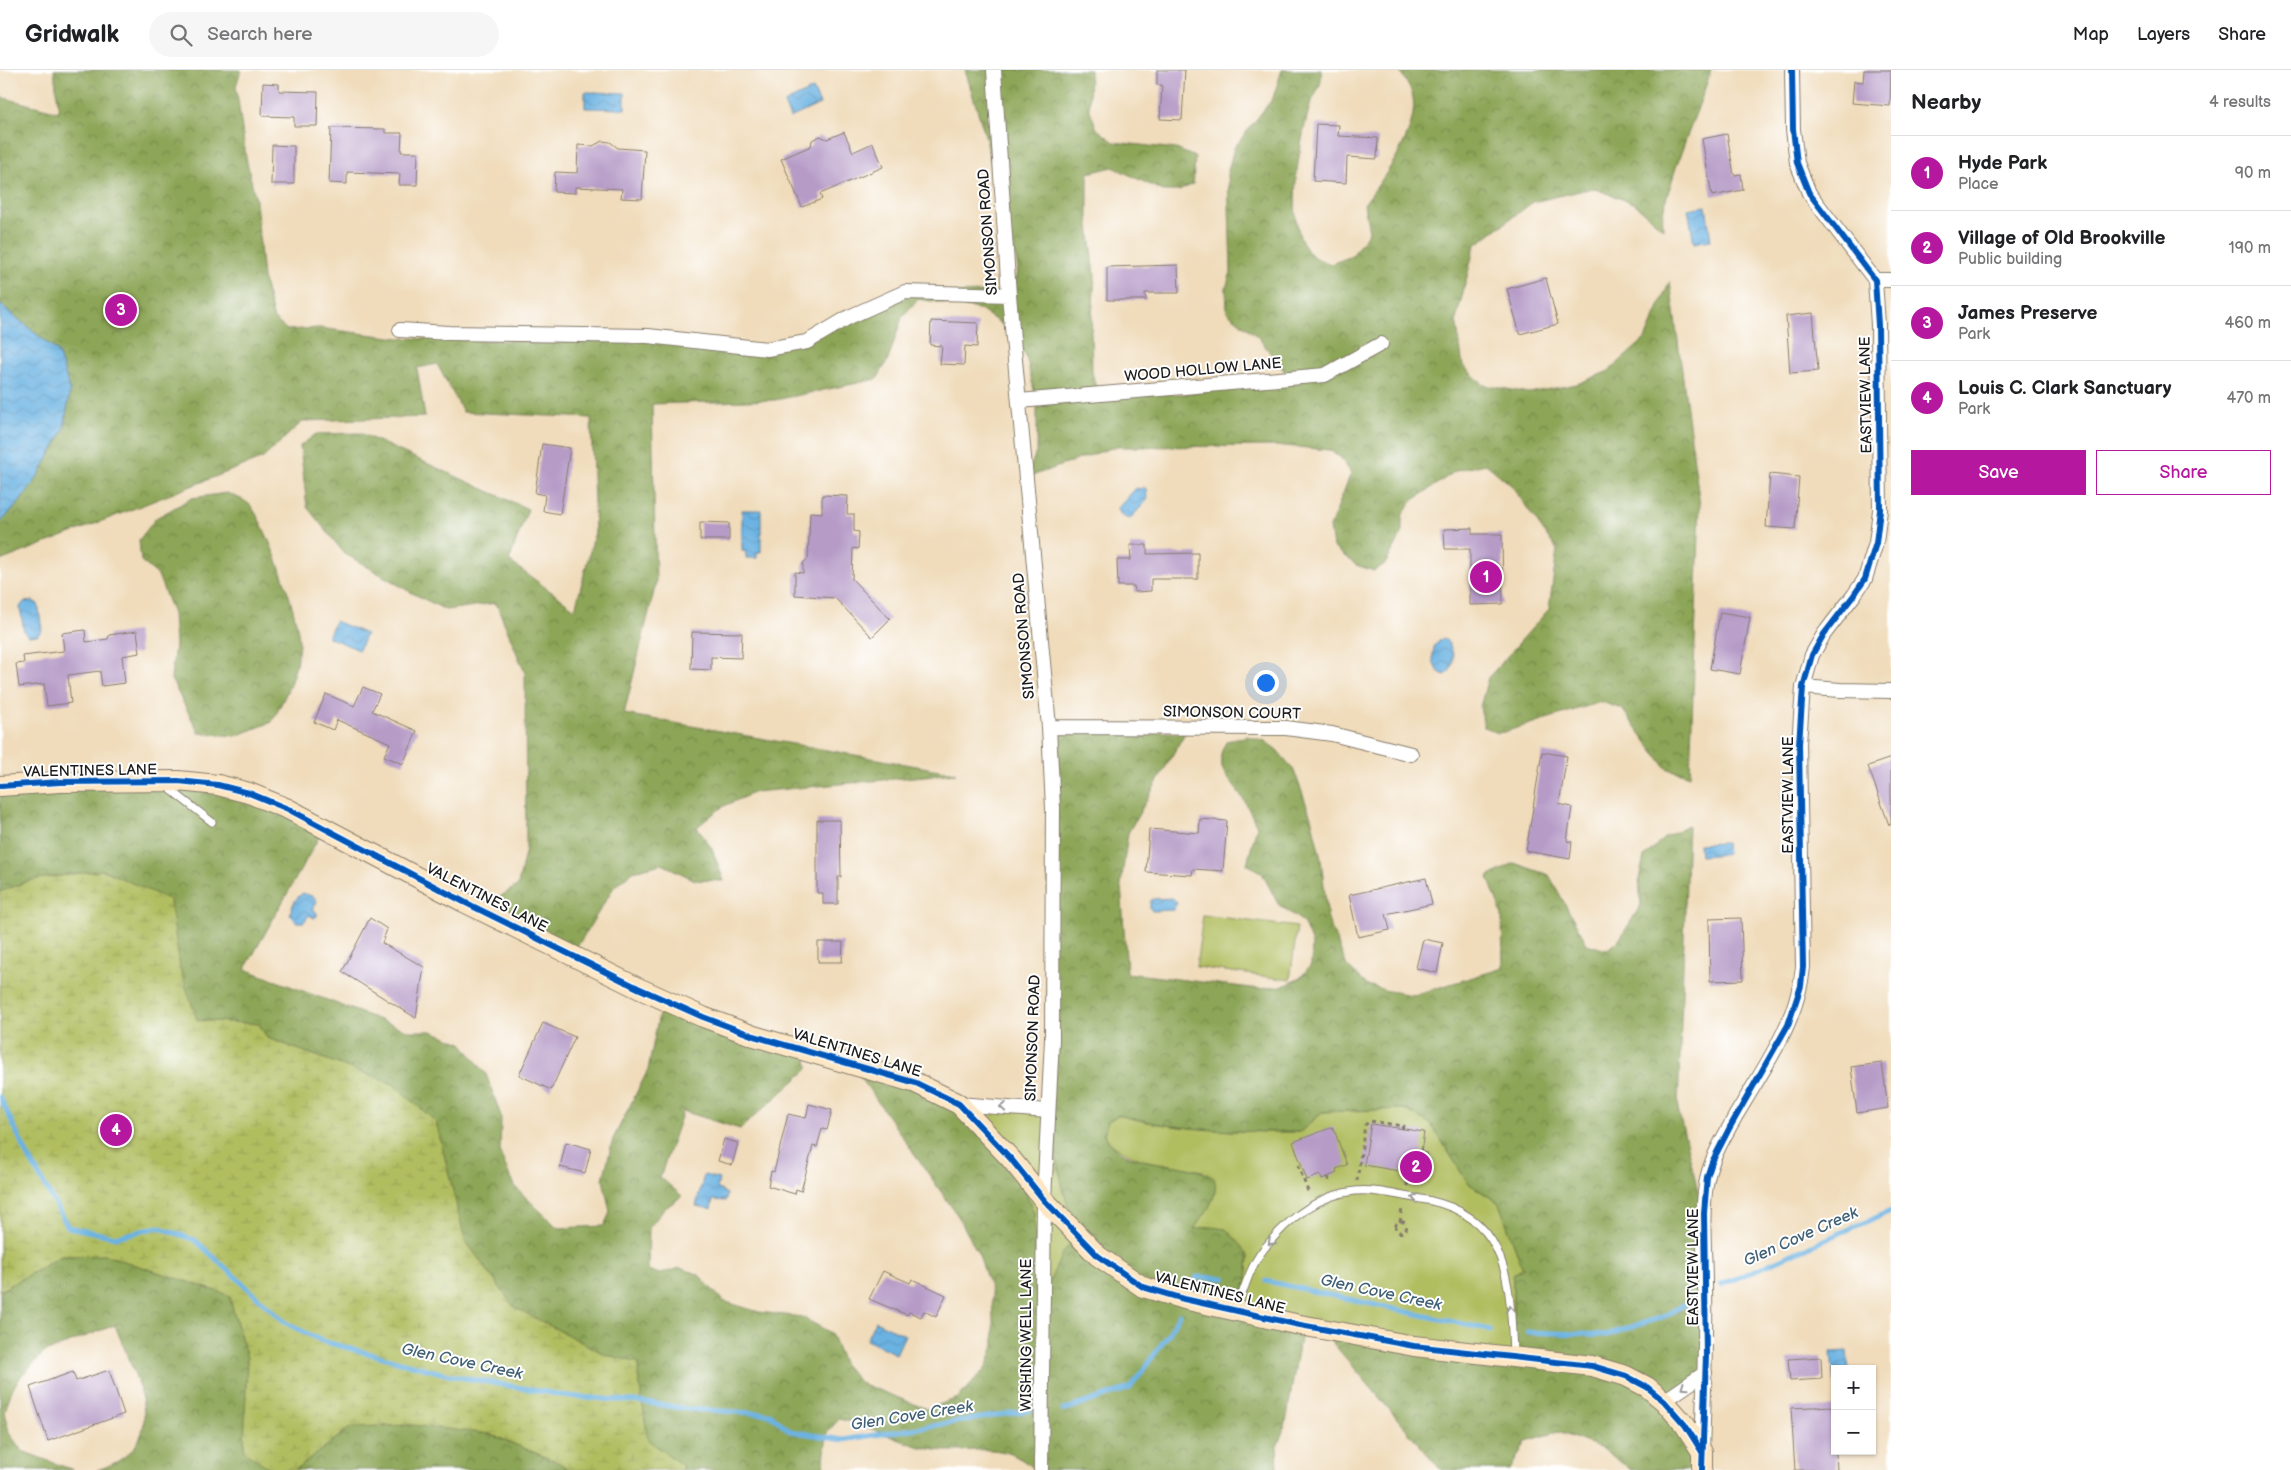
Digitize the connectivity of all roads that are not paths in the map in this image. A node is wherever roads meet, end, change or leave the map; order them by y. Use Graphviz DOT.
graph roads {
  1 [pos="994,70"];
  2 [pos="1792,70"];
  3 [pos="1875,280"];
  4 [pos="1891,280"];
  5 [pos="1009,295"];
  6 [pos="400,330"];
  7 [pos="1381,344"];
  8 [pos="1019,400"];
  9 [pos="1803,687"];
  10 [pos="1891,690"];
  11 [pos="1049,727"];
  12 [pos="1411,754"];
  13 [pos="160,782"];
  14 [pos="0,786"];
  15 [pos="212,822"];
  16 [pos="959,1104"];
  17 [pos="1047,1111"];
  18 [pos="1044,1200"];
  19 [pos="1237,1311"];
  20 [pos="1513,1358"];
  21 [pos="1704,1373"];
  22 [pos="1664,1401"];
  23 [pos="1702,1461"];
  24 [pos="1041,1470"];
  1 -- 5 [label="street, SIMONSON ROAD"];
  2 -- 3 [label="street"];
  3 -- 4 [label="street"];
  3 -- 9 [label="street, EASTVIEW LANE"];
  5 -- 6 [label="street"];
  5 -- 8 [label="street, SIMONSON ROAD"];
  7 -- 8 [label="street, WOOD HOLLOW LANE"];
  8 -- 11 [label="street, SIMONSON ROAD"];
  9 -- 10 [label="street"];
  9 -- 21 [label="street, EASTVIEW LANE"];
  11 -- 12 [label="street, SIMONSON COURT"];
  11 -- 17 [label="street, SIMONSON ROAD"];
  13 -- 14 [label="street, VALENTINES LANE"];
  13 -- 15 [label="lane"];
  13 -- 16 [label="street, VALENTINES LANE"];
  17 -- 16 [label="street, one-way"];
  16 -- 18 [label="street, VALENTINES LANE"];
  17 -- 18 [label="street, SIMONSON ROAD"];
  18 -- 19 [label="street, VALENTINES LANE"];
  18 -- 24 [label="street, WISHING WELL LANE"];
  19 -- 20 [label="street, VALENTINES LANE"];
  20 -- 19 [label="lane, one-way"];
  20 -- 22 [label="street, VALENTINES LANE"];
  21 -- 22 [label="street, one-way"];
  21 -- 23 [label="street, EASTVIEW LANE"];
  22 -- 23 [label="street, VALENTINES LANE"];
}
